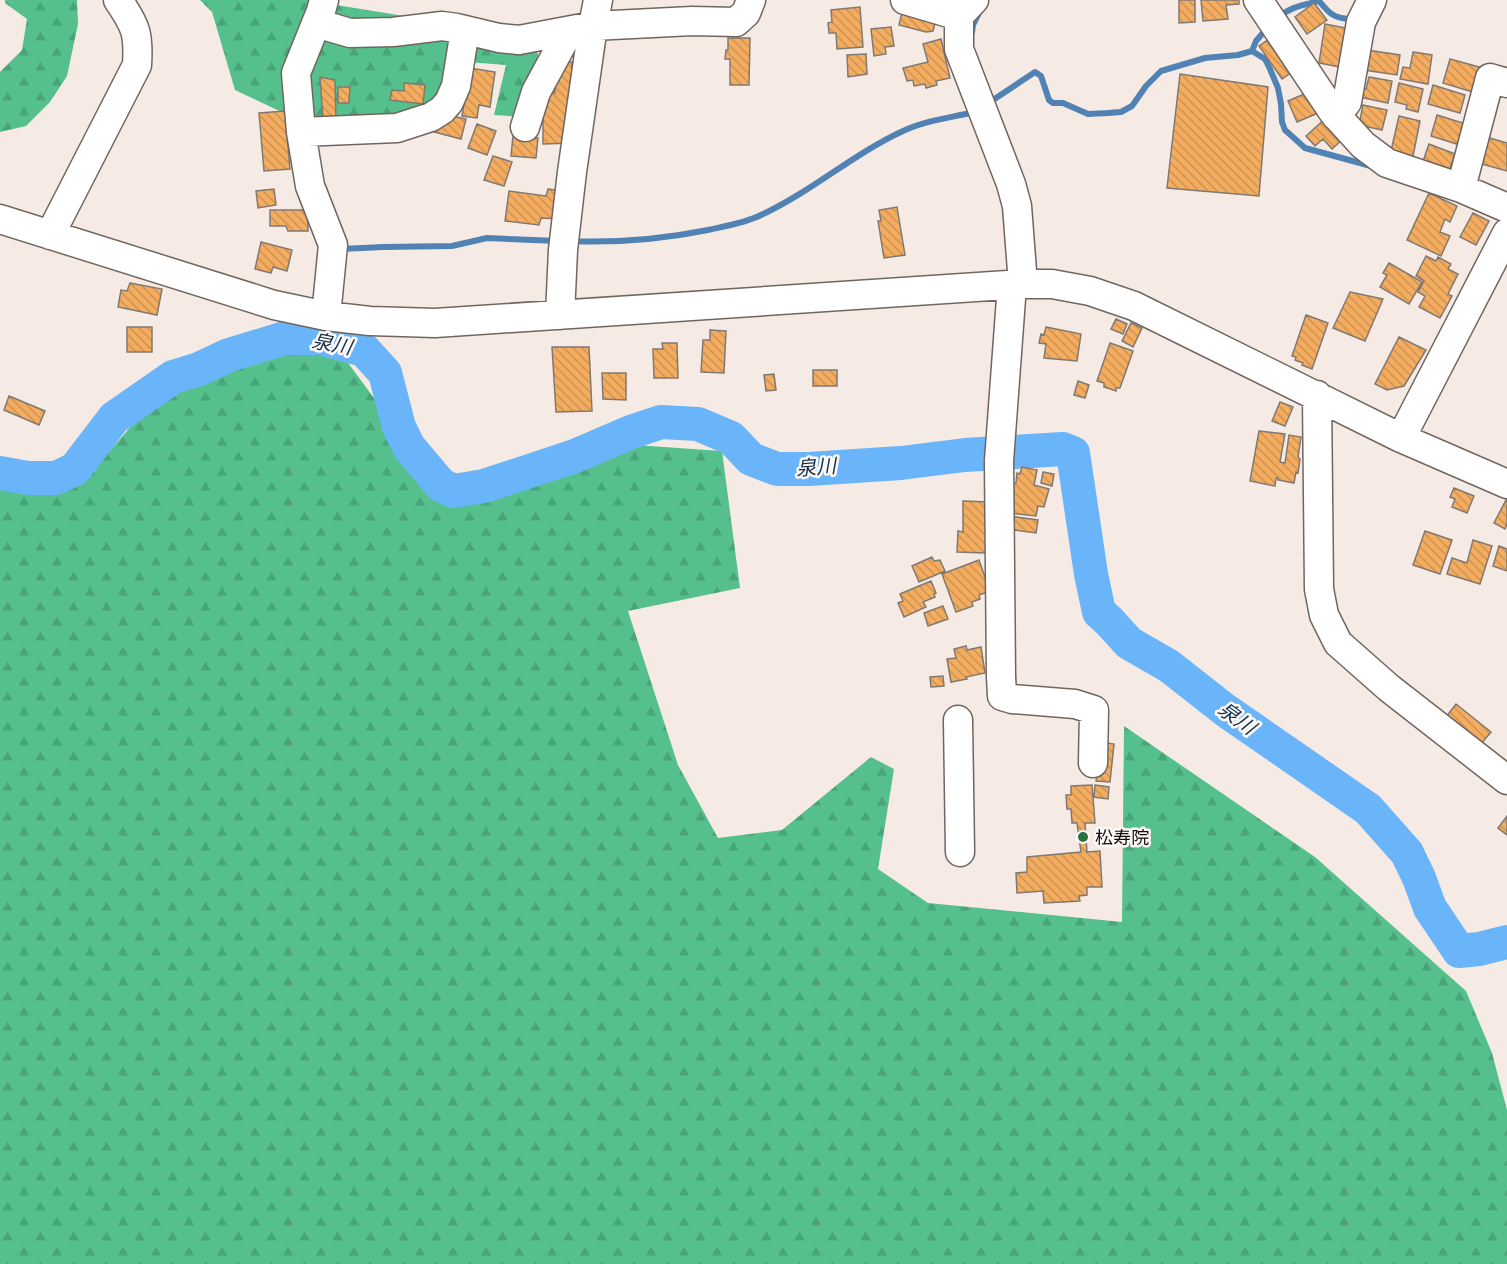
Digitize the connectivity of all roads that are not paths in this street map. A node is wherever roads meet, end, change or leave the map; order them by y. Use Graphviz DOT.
graph roads {
  1 [pos="118,0"];
  2 [pos="751,0"];
  3 [pos="905,0"];
  4 [pos="1258,0"];
  5 [pos="1372,0"];
  6 [pos="966,8"];
  7 [pos="692,10"];
  8 [pos="320,12"];
  9 [pos="587,19"];
  10 [pos="465,30"];
  11 [pos="1507,83"];
  12 [pos="1336,116"];
  13 [pos="525,127"];
  14 [pos="301,132"];
  15 [pos="1461,188"];
  16 [pos="1507,208"];
  17 [pos="0,219"];
  18 [pos="1507,233"];
  19 [pos="50,236"];
  20 [pos="1017,285"];
  21 [pos="560,315"];
  22 [pos="326,316"];
  23 [pos="1317,395"];
  24 [pos="1401,438"];
  25 [pos="1507,484"];
  26 [pos="958,720"];
  27 [pos="1093,763"];
  28 [pos="1507,780"];
  29 [pos="960,852"];
  1 -- 19 [label="street"];
  2 -- 7 [label="street"];
  3 -- 6 [label="street"];
  4 -- 12 [label="street"];
  5 -- 12 [label="street"];
  6 -- 20 [label="street"];
  7 -- 9 [label="street"];
  8 -- 10 [label="street"];
  8 -- 14 [label="street"];
  9 -- 10 [label="street"];
  9 -- 13 [label="street"];
  9 -- 21 [label="street"];
  10 -- 14 [label="street"];
  11 -- 15 [label="street"];
  12 -- 15 [label="street"];
  14 -- 22 [label="street"];
  15 -- 16 [label="street"];
  17 -- 19 [label="street"];
  18 -- 24 [label="street"];
  19 -- 22 [label="street"];
  20 -- 21 [label="street"];
  20 -- 23 [label="street"];
  20 -- 27 [label="street"];
  21 -- 22 [label="street"];
  23 -- 24 [label="street"];
  23 -- 28 [label="street"];
  24 -- 25 [label="street"];
  26 -- 29 [label="street"];
}
